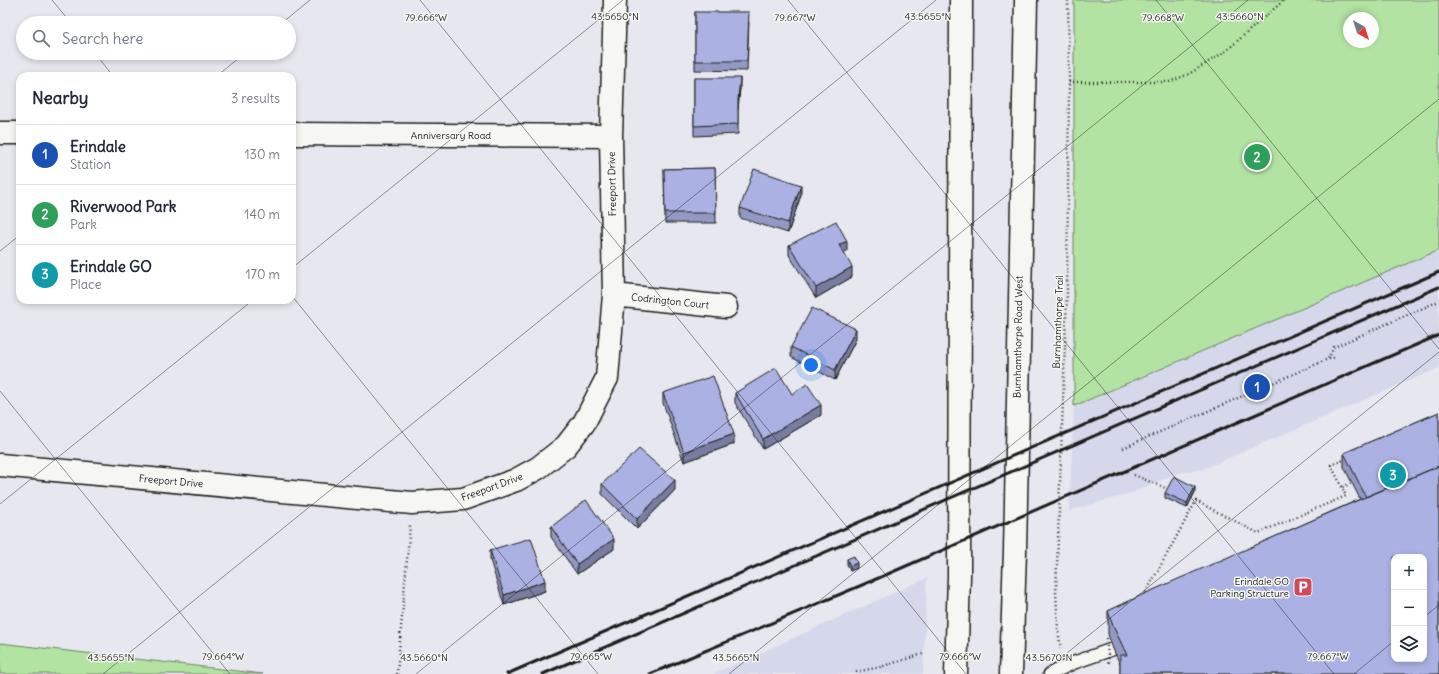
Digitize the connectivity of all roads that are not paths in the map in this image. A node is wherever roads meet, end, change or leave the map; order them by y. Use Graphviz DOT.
graph roads {
  1 [pos="615,0"];
  2 [pos="961,0"];
  3 [pos="1026,0"];
  4 [pos="0,133"];
  5 [pos="16,133"];
  6 [pos="296,134"];
  7 [pos="611,136"];
  8 [pos="614,295"];
  9 [pos="726,307"];
  10 [pos="0,465"];
  11 [pos="1113,649"];
  12 [pos="956,674"];
  13 [pos="1011,674"];
  14 [pos="1050,674"];
  1 -- 7 [label="street, Freeport Drive"];
  2 -- 12 [label="street"];
  3 -- 13 [label="street, Burnhamthorpe Road West"];
  4 -- 5 [label="street"];
  6 -- 7 [label="street, Anniversary Road"];
  7 -- 8 [label="street, Freeport Drive"];
  8 -- 9 [label="street, Codrington Court"];
  8 -- 10 [label="street, Freeport Drive"];
  11 -- 14 [label="lane"];
}
